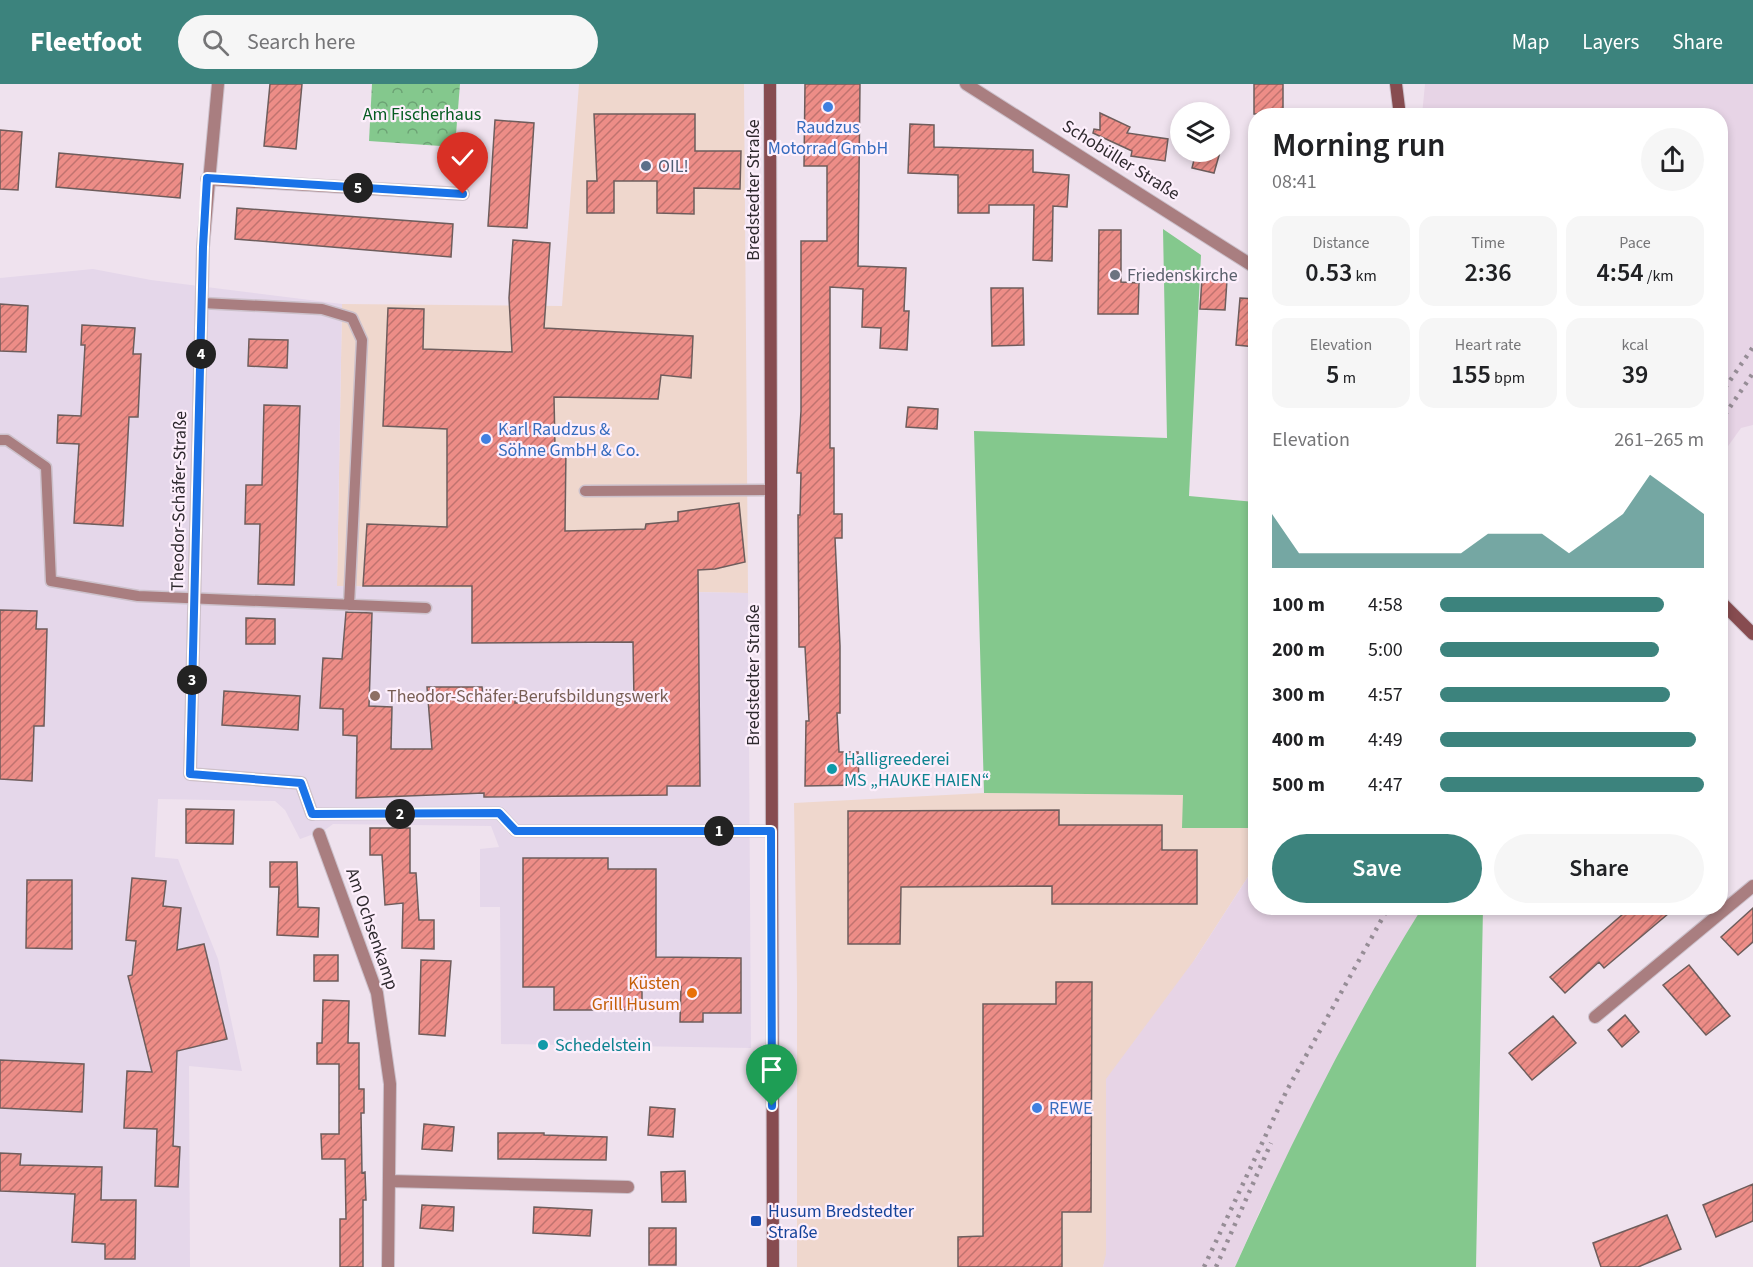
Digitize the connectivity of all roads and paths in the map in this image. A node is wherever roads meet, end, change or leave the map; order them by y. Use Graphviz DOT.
graph roads {
  1 [pos="218,84"];
  2 [pos="770,84"];
  3 [pos="966,84"];
  4 [pos="1396,84"];
  5 [pos="1399,108"];
  6 [pos="207,178"];
  7 [pos="463,194"];
  8 [pos="1248,263"];
  9 [pos="202,303"];
  10 [pos="0,440"];
  11 [pos="771,490"];
  12 [pos="585,491"];
  13 [pos="195,598"];
  14 [pos="350,605"];
  15 [pos="426,608"];
  16 [pos="1728,609"];
  17 [pos="1753,634"];
  18 [pos="312,814"];
  19 [pos="771,831"];
  20 [pos="319,834"];
  21 [pos="1753,886"];
  22 [pos="1728,907"];
  23 [pos="1718,915"];
  24 [pos="1595,1017"];
  25 [pos="389,1181"];
  26 [pos="628,1187"];
  27 [pos="388,1267"];
  28 [pos="773,1267"];
  1 -- 6 [label="street, Theodor-Schäfer-Straße"];
  2 -- 11 [label="main road, Bredstedter Straße"];
  3 -- 8 [label="street, Schobüller Straße"];
  4 -- 5 [label="main road"];
  6 -- 7 [label="street"];
  6 -- 9 [label="street, Theodor-Schäfer-Straße"];
  9 -- 13 [label="street, Theodor-Schäfer-Straße"];
  9 -- 14 [label="lane"];
  10 -- 13 [label="lane"];
  11 -- 12 [label="lane"];
  11 -- 19 [label="main road, Bredstedter Straße"];
  13 -- 14 [label="lane"];
  13 -- 18 [label="street, Theodor-Schäfer-Straße"];
  14 -- 15 [label="lane"];
  16 -- 17 [label="main road"];
  18 -- 19 [label="lane"];
  19 -- 28 [label="main road, Bredstedter Straße"];
  20 -- 25 [label="street, Am Ochsenkamp"];
  21 -- 22 [label="street"];
  23 -- 24 [label="street"];
  25 -- 26 [label="street"];
  25 -- 27 [label="street, Am Ochsenkamp"];
}
